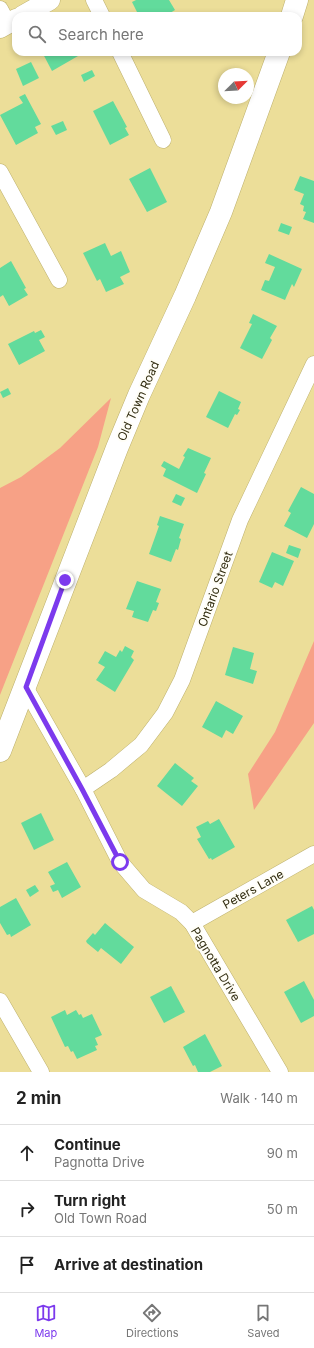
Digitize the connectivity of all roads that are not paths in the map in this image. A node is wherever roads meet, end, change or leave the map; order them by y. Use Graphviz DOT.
graph roads {
  1 [pos="50,0"];
  2 [pos="94,0"];
  3 [pos="297,0"];
  4 [pos="24,12"];
  5 [pos="100,12"];
  6 [pos="293,12"];
  7 [pos="122,56"];
  8 [pos="278,56"];
  9 [pos="163,140"];
  10 [pos="0,172"];
  11 [pos="59,280"];
  12 [pos="314,364"];
  13 [pos="26,687"];
  14 [pos="0,750"];
  15 [pos="82,789"];
  16 [pos="314,854"];
  17 [pos="192,923"];
  18 [pos="0,1001"];
  19 [pos="41,1072"];
  20 [pos="280,1072"];
  1 -- 4 [label="street"];
  2 -- 5 [label="street"];
  3 -- 6 [label="main road"];
  7 -- 9 [label="street"];
  8 -- 13 [label="main road, Old Town Road"];
  10 -- 11 [label="street"];
  12 -- 15 [label="street, Ontario Street"];
  13 -- 14 [label="main road, Old Town Road"];
  13 -- 15 [label="street, Pagnotta Drive"];
  15 -- 17 [label="street, Pagnotta Drive"];
  16 -- 17 [label="street, Peters Lane"];
  17 -- 20 [label="street, Pagnotta Drive"];
  18 -- 19 [label="street"];
}
